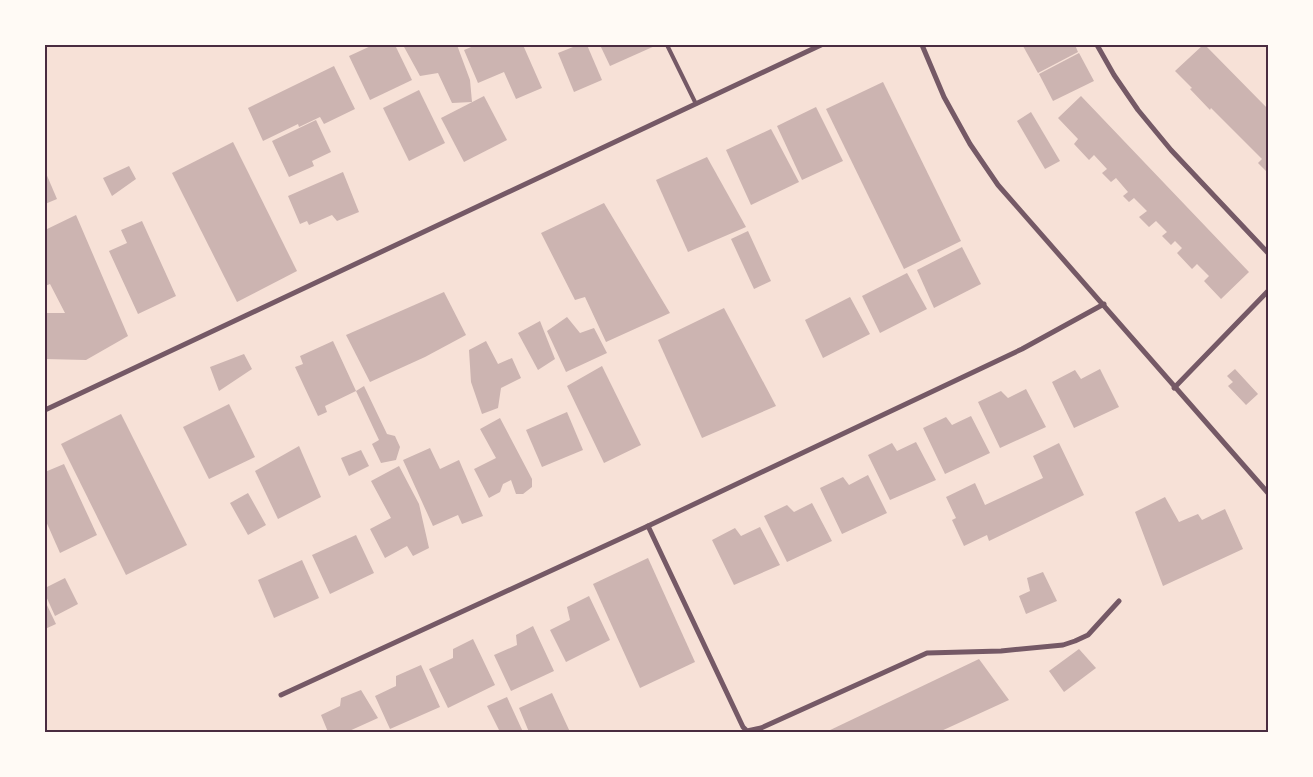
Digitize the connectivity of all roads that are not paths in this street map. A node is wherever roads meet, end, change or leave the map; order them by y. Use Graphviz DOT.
graph roads {
  1 [pos="666,45"];
  2 [pos="821,45"];
  3 [pos="922,45"];
  4 [pos="1097,45"];
  5 [pos="696,104"];
  6 [pos="1268,253"];
  7 [pos="1268,291"];
  8 [pos="1104,304"];
  9 [pos="1174,388"];
  10 [pos="45,410"];
  11 [pos="1268,494"];
  12 [pos="648,526"];
  13 [pos="1119,601"];
  14 [pos="281,695"];
  1 -- 5 [label="lane"];
  2 -- 5 [label="street"];
  3 -- 8 [label="street"];
  4 -- 6 [label="street"];
  5 -- 10 [label="street"];
  7 -- 9 [label="street"];
  8 -- 9 [label="street"];
  8 -- 12 [label="street"];
  9 -- 11 [label="street"];
  12 -- 13 [label="street"];
  12 -- 14 [label="street"];
}
